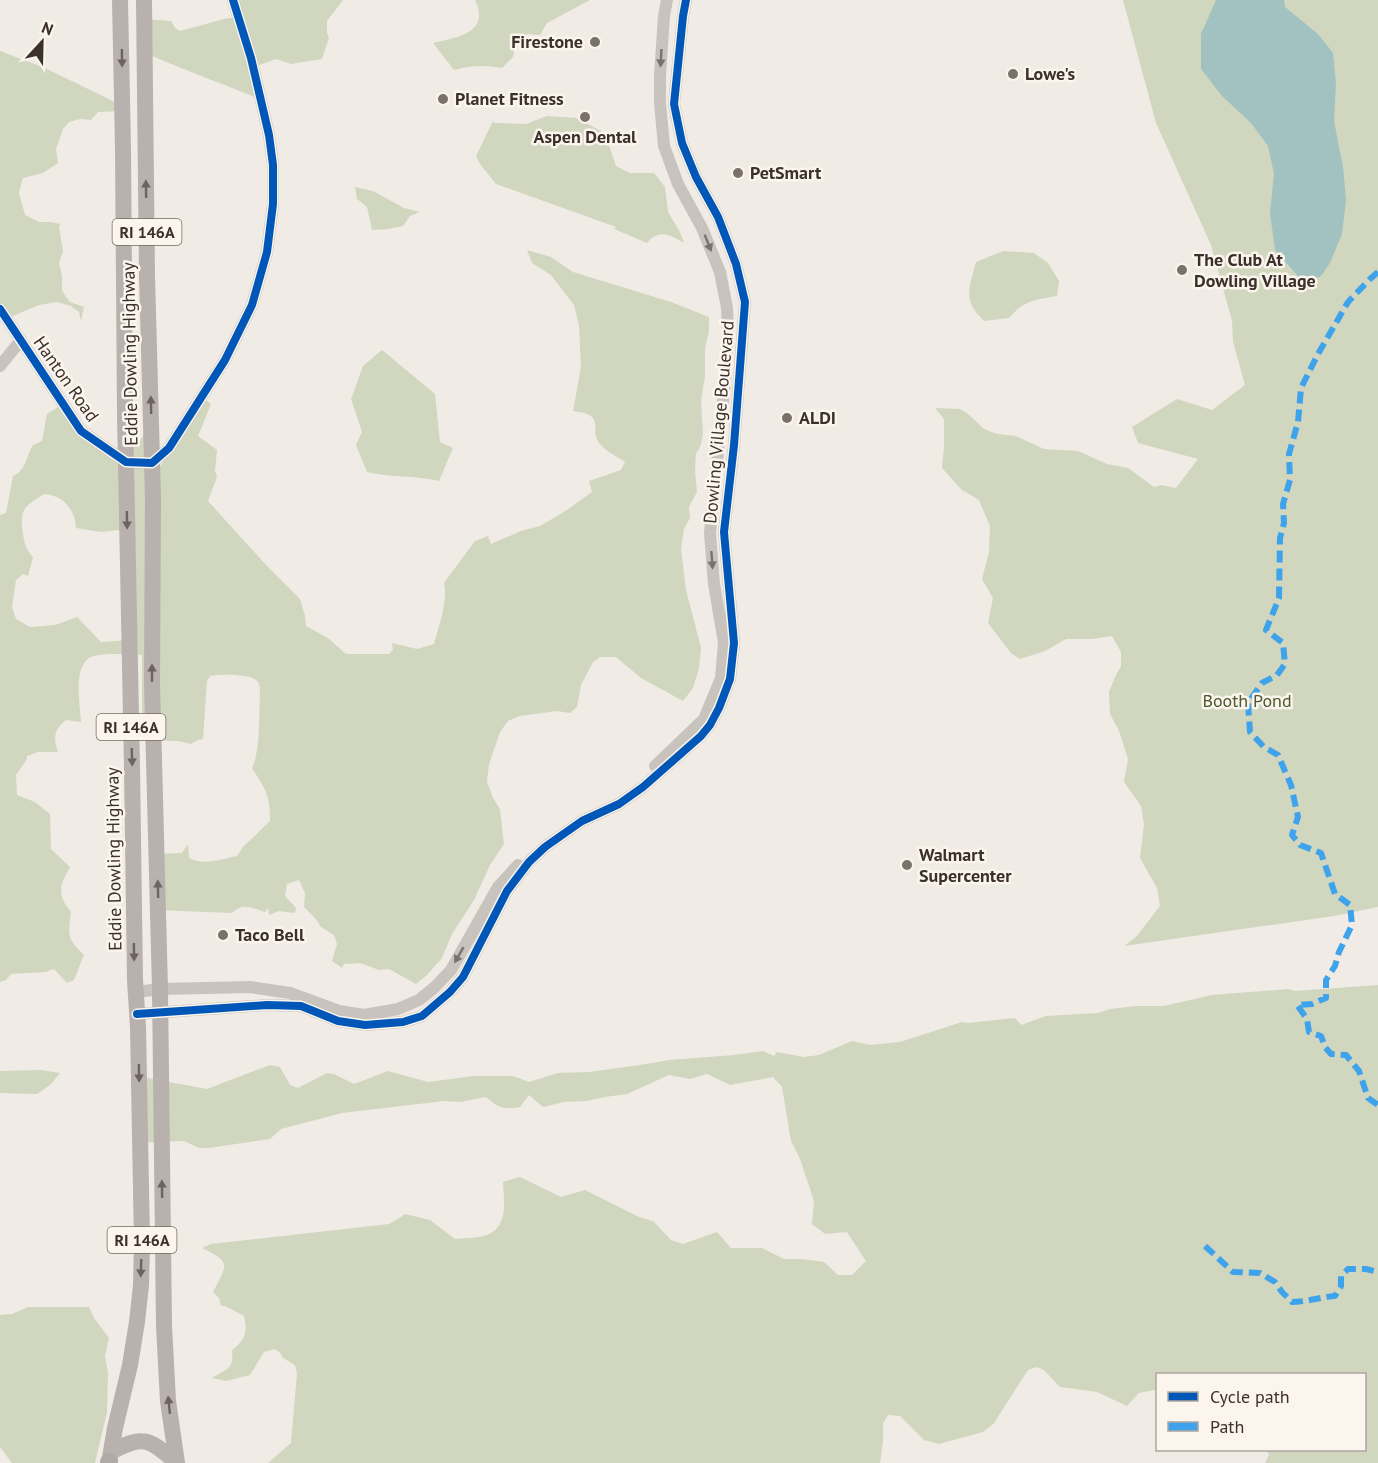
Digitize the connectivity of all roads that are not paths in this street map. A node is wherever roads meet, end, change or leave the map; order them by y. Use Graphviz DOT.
graph roads {
  1 [pos="120,0"];
  2 [pos="144,0"];
  3 [pos="233,0"];
  4 [pos="667,0"];
  5 [pos="686,0"];
  6 [pos="0,309"];
  7 [pos="21,340"];
  8 [pos="0,366"];
  9 [pos="126,462"];
  10 [pos="152,463"];
  11 [pos="160,989"];
  12 [pos="267,989"];
  13 [pos="136,992"];
  14 [pos="267,1005"];
  15 [pos="160,1012"];
  16 [pos="137,1014"];
  17 [pos="110,1460"];
  18 [pos="177,1463"];
  1 -- 9 [label="main road, Eddie Dowling Highway / RI 146A, one-way"];
  10 -- 2 [label="main road, Eddie Dowling Highway / RI 146A, one-way"];
  3 -- 10 [label="street"];
  4 -- 12 [label="street, Dowling Village Boulevard, one-way"];
  5 -- 14 [label="street, Dowling Village Boulevard"];
  6 -- 7 [label="street, Hanton Road"];
  7 -- 8 [label="street"];
  7 -- 9 [label="street, Hanton Road"];
  9 -- 10 [label="street"];
  9 -- 13 [label="main road, Eddie Dowling Highway / RI 146A, one-way"];
  11 -- 10 [label="main road, Eddie Dowling Highway / RI 146A, one-way"];
  11 -- 12 [label="street, Dowling Village Boulevard"];
  11 -- 13 [label="street, Dowling Village Boulevard"];
  11 -- 15 [label="main road, Eddie Dowling Highway / RI 146A"];
  12 -- 14 [label="street"];
  13 -- 16 [label="main road, Eddie Dowling Highway / RI 146A"];
  14 -- 15 [label="street, Dowling Village Boulevard"];
  15 -- 16 [label="street, Dowling Village Boulevard"];
  18 -- 15 [label="main road, Eddie Dowling Highway / RI 146A, one-way"];
  16 -- 17 [label="main road, Eddie Dowling Highway / RI 146A, one-way"];
  17 -- 18 [label="main road"];
}
